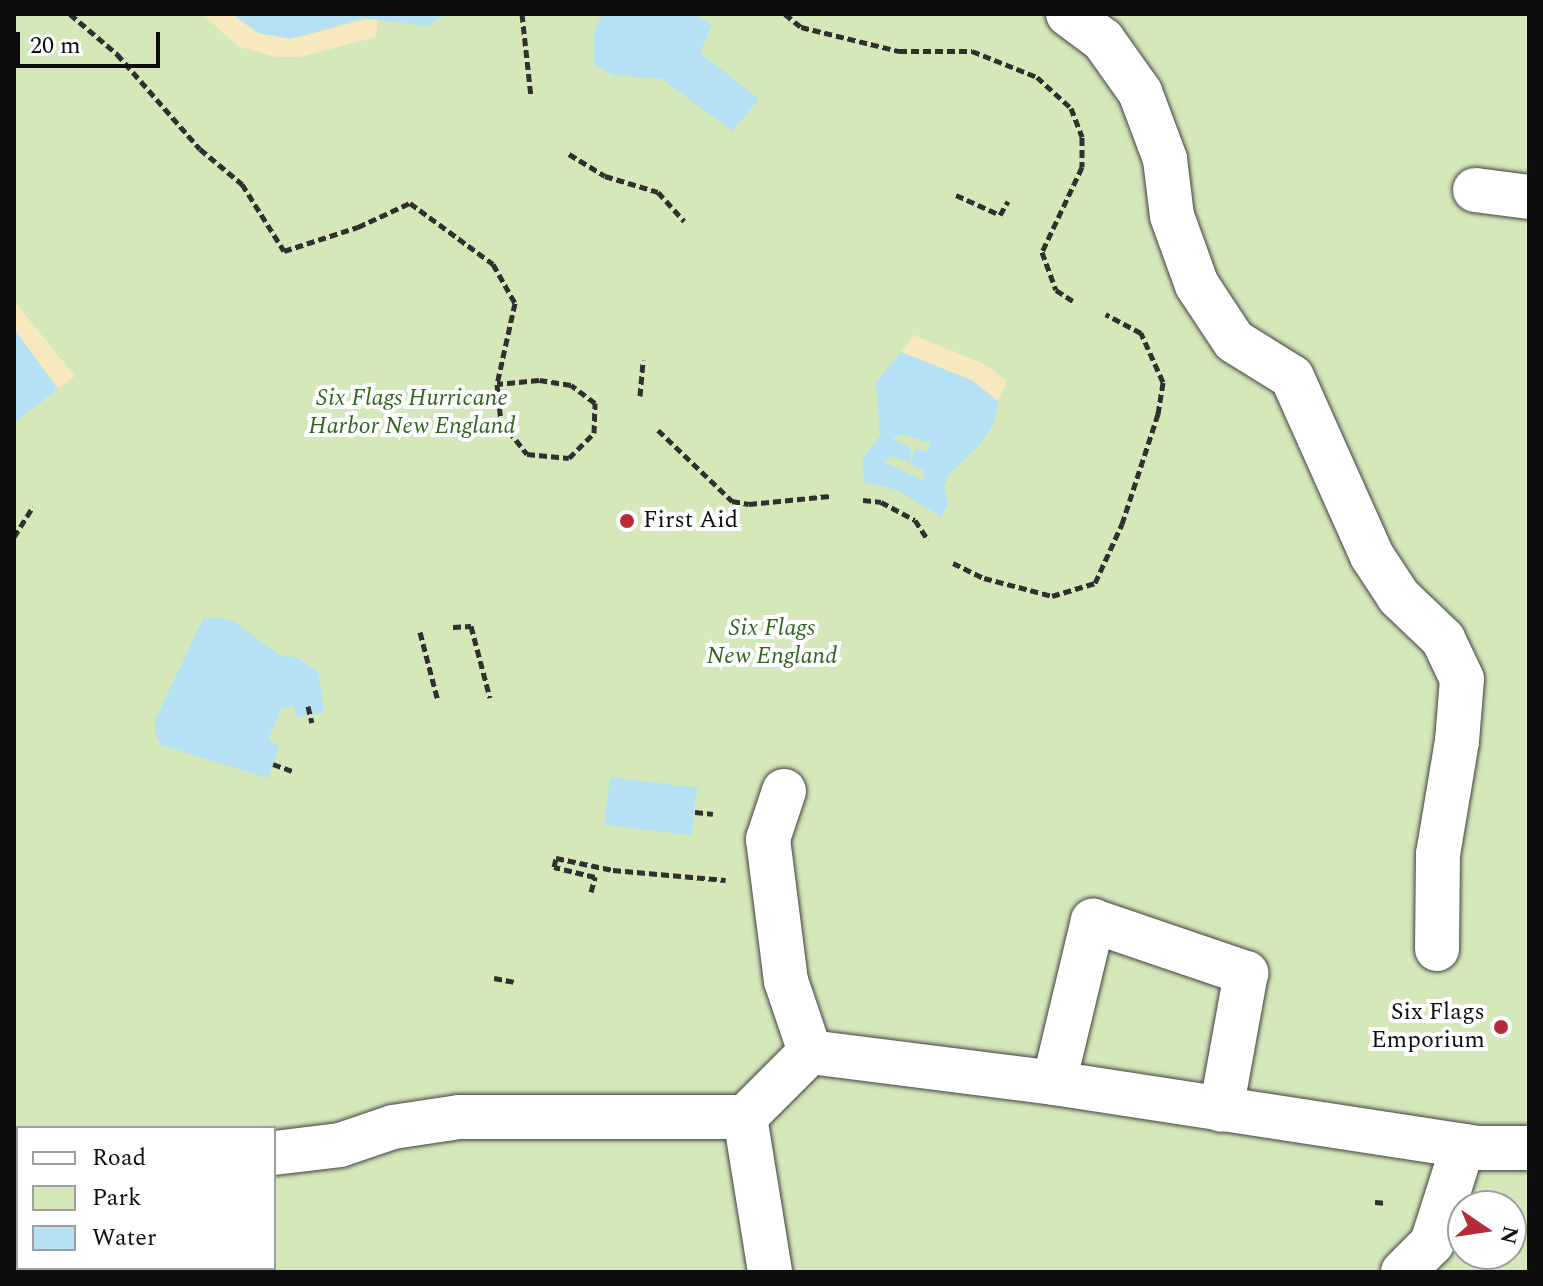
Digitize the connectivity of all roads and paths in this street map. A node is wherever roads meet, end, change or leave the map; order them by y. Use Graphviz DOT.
graph roads {
  1 [pos="70,14"];
  2 [pos="522,14"];
  3 [pos="785,14"];
  4 [pos="1068,14"];
  5 [pos="531,97"];
  6 [pos="569,154"];
  7 [pos="1475,190"];
  8 [pos="956,195"];
  9 [pos="1529,197"];
  10 [pos="1008,201"];
  11 [pos="684,221"];
  12 [pos="1073,301"];
  13 [pos="1106,314"];
  14 [pos="643,360"];
  15 [pos="497,384"];
  16 [pos="640,396"];
  17 [pos="658,430"];
  18 [pos="830,496"];
  19 [pos="863,500"];
  20 [pos="33,506"];
  21 [pos="14,537"];
  22 [pos="928,540"];
  23 [pos="953,563"];
  24 [pos="453,627"];
  25 [pos="420,632"];
  26 [pos="490,698"];
  27 [pos="438,701"];
  28 [pos="308,706"];
  29 [pos="312,723"];
  30 [pos="273,764"];
  31 [pos="295,772"];
  32 [pos="784,791"];
  33 [pos="695,812"];
  34 [pos="713,814"];
  35 [pos="775,881"];
  36 [pos="591,892"];
  37 [pos="1437,949"];
  38 [pos="494,978"];
  39 [pos="514,982"];
  40 [pos="810,1052"];
  41 [pos="1054,1083"];
  42 [pos="1221,1110"];
  43 [pos="745,1117"];
  44 [pos="1463,1146"];
  45 [pos="1529,1148"];
  46 [pos="276,1153"];
  47 [pos="1375,1202"];
  48 [pos="1387,1203"];
  49 [pos="770,1272"];
  50 [pos="1403,1272"];
  1 -- 15 [label="path"];
  2 -- 5 [label="path"];
  3 -- 12 [label="path"];
  4 -- 37 [label="street"];
  6 -- 11 [label="path"];
  7 -- 9 [label="street"];
  8 -- 10 [label="path"];
  13 -- 23 [label="path"];
  14 -- 16 [label="path"];
  15 -- 15 [label="path"];
  17 -- 18 [label="path"];
  19 -- 22 [label="path"];
  20 -- 21 [label="path"];
  24 -- 26 [label="path"];
  25 -- 27 [label="path"];
  28 -- 29 [label="path"];
  30 -- 31 [label="path"];
  32 -- 35 [label="street"];
  33 -- 34 [label="path"];
  35 -- 36 [label="path"];
  35 -- 40 [label="street"];
  38 -- 39 [label="path"];
  40 -- 41 [label="street"];
  40 -- 43 [label="street"];
  41 -- 42 [label="street"];
  41 -- 42 [label="street"];
  42 -- 44 [label="street"];
  43 -- 46 [label="street"];
  43 -- 49 [label="street"];
  44 -- 45 [label="street"];
  44 -- 50 [label="street"];
  47 -- 48 [label="path"];
}
